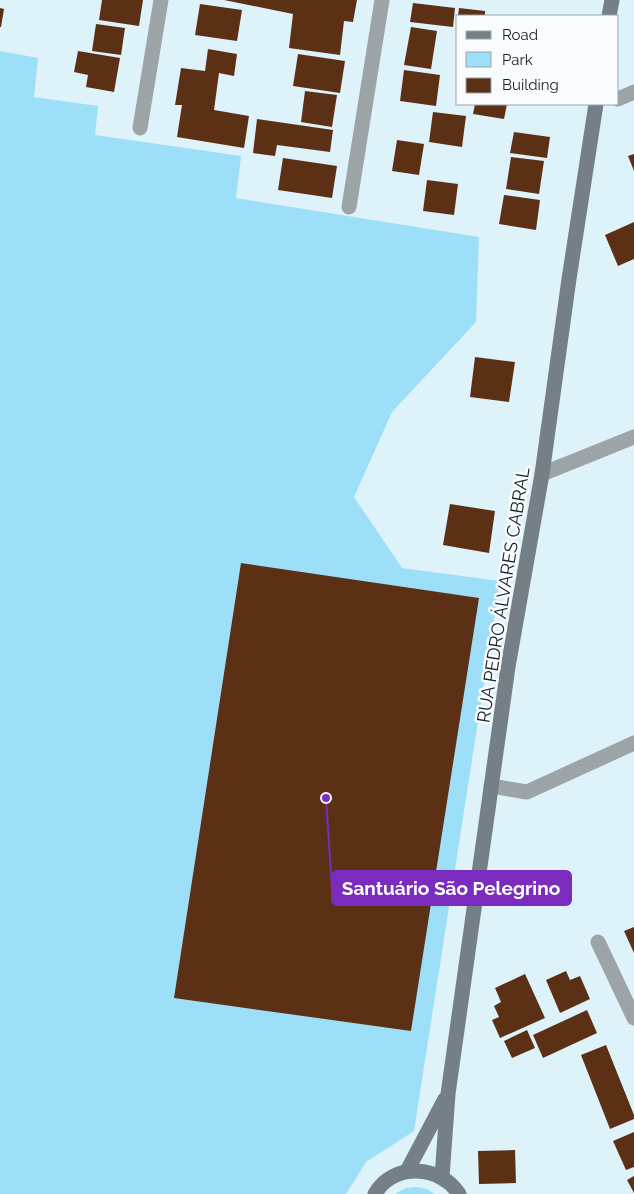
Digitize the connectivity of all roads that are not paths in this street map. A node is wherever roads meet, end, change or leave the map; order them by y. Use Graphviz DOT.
graph roads {
  1 [pos="161,0"];
  2 [pos="382,0"];
  3 [pos="612,0"];
  4 [pos="609,15"];
  5 [pos="634,92"];
  6 [pos="619,99"];
  7 [pos="599,106"];
  8 [pos="140,128"];
  9 [pos="349,207"];
  10 [pos="634,437"];
  11 [pos="542,474"];
  12 [pos="634,744"];
  13 [pos="491,786"];
  14 [pos="598,942"];
  15 [pos="634,1018"];
  16 [pos="448,1094"];
  17 [pos="407,1171"];
  18 [pos="442,1176"];
  19 [pos="375,1194"];
  20 [pos="459,1194"];
  1 -- 8 [label="street"];
  2 -- 9 [label="street"];
  3 -- 4 [label="street"];
  5 -- 6 [label="street"];
  7 -- 11 [label="street, RUA PEDRO ÁLVARES CABRAL"];
  10 -- 11 [label="street"];
  11 -- 13 [label="street, RUA PEDRO ÁLVARES CABRAL"];
  12 -- 13 [label="street"];
  13 -- 16 [label="street, RUA PEDRO ÁLVARES CABRAL"];
  14 -- 15 [label="street"];
  16 -- 17 [label="street, RUA PEDRO ÁLVARES CABRAL"];
  16 -- 18 [label="street, RUA PEDRO ÁLVARES CABRAL"];
  17 -- 18 [label="street"];
  17 -- 19 [label="street"];
  18 -- 20 [label="street"];
}
